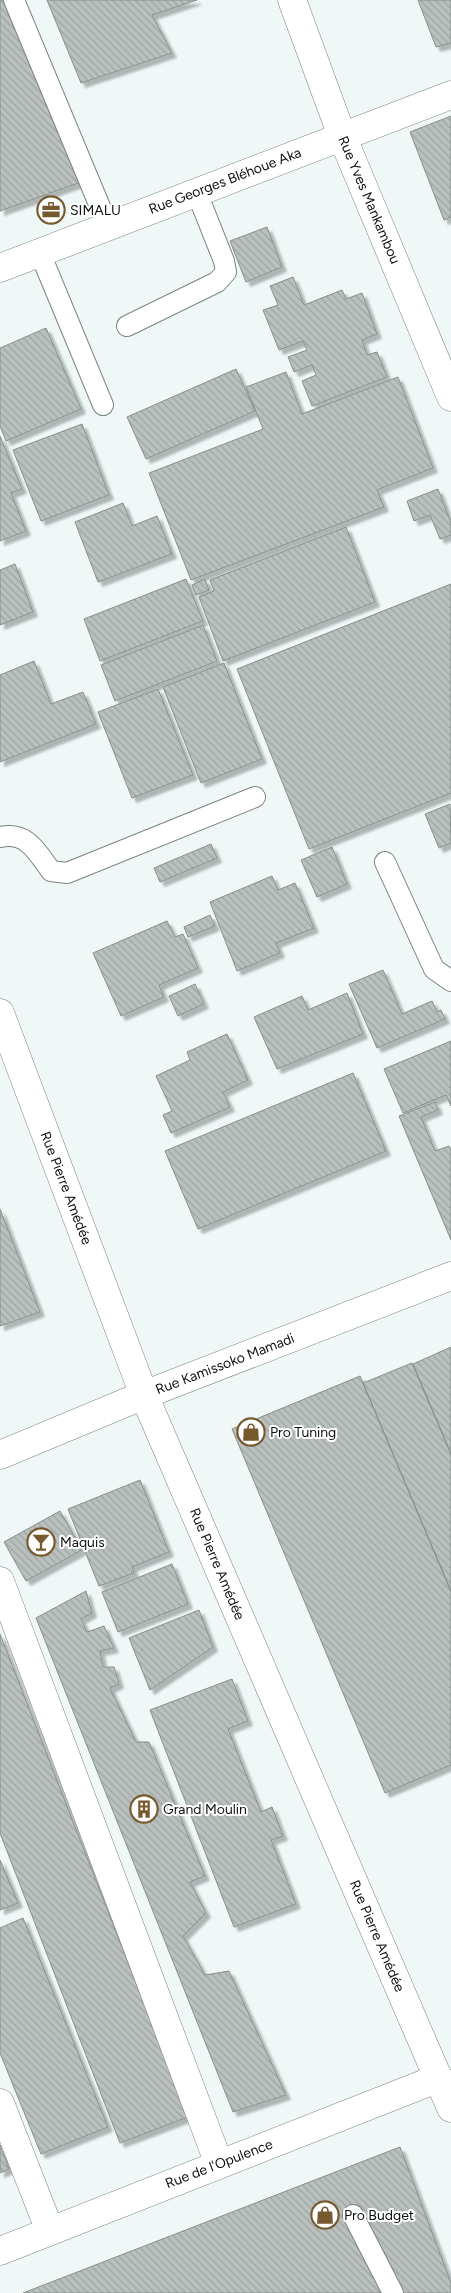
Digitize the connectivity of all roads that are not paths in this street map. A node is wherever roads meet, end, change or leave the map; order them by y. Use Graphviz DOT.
graph roads {
  1 [pos="14,0"];
  2 [pos="292,0"];
  3 [pos="451,95"];
  4 [pos="342,136"];
  5 [pos="197,192"];
  6 [pos="108,226"];
  7 [pos="40,253"];
  8 [pos="0,268"];
  9 [pos="127,326"];
  10 [pos="451,398"];
  11 [pos="104,405"];
  12 [pos="255,797"];
  13 [pos="0,837"];
  14 [pos="385,862"];
  15 [pos="451,981"];
  16 [pos="0,1013"];
  17 [pos="451,1276"];
  18 [pos="144,1395"];
  19 [pos="0,1455"];
  20 [pos="0,1581"];
  21 [pos="439,2078"];
  22 [pos="0,2103"];
  23 [pos="451,2108"];
  24 [pos="219,2164"];
  25 [pos="354,2215"];
  26 [pos="50,2231"];
  27 [pos="0,2250"];
  28 [pos="393,2293"];
  1 -- 6 [label="lane"];
  2 -- 4 [label="street, Rue Yves Mankambou"];
  3 -- 4 [label="street, Rue Georges Bléhoue Aka"];
  4 -- 5 [label="street, Rue Georges Bléhoue Aka"];
  4 -- 10 [label="street, Rue Yves Mankambou"];
  5 -- 6 [label="street, Rue Georges Bléhoue Aka"];
  5 -- 9 [label="lane"];
  6 -- 7 [label="street, Rue Georges Bléhoue Aka"];
  7 -- 8 [label="street, Rue Georges Bléhoue Aka"];
  7 -- 11 [label="lane"];
  12 -- 13 [label="lane"];
  14 -- 15 [label="lane"];
  16 -- 18 [label="street, Rue Pierre Amédée"];
  17 -- 18 [label="street, Rue Kamissoko Mamadi"];
  18 -- 19 [label="street, Rue Kamissoko Mamadi"];
  18 -- 21 [label="street, Rue Pierre Amédée"];
  20 -- 24 [label="street"];
  21 -- 23 [label="street, Rue Pierre Amédée"];
  21 -- 24 [label="street, Rue de l'Opulence"];
  22 -- 26 [label="street"];
  24 -- 26 [label="street, Rue de l'Opulence"];
  25 -- 28 [label="lane"];
  26 -- 27 [label="street, Rue de l'Opulence"];
}
